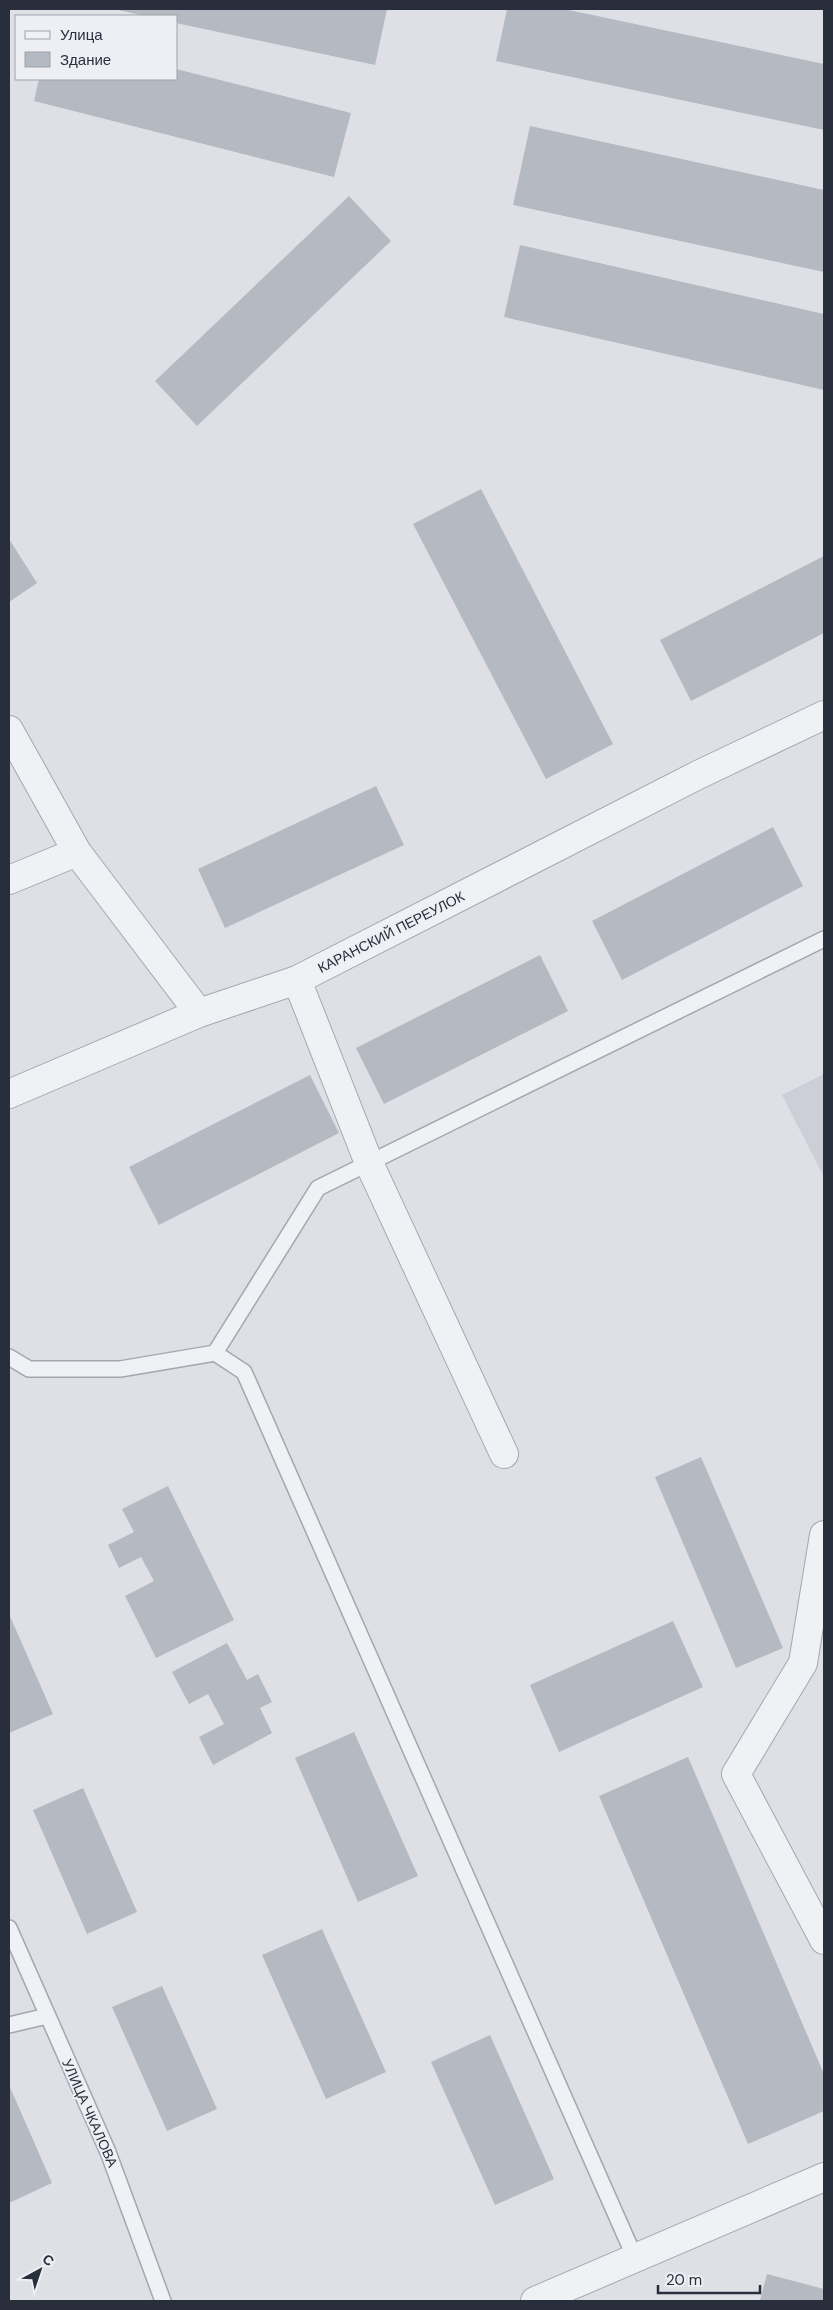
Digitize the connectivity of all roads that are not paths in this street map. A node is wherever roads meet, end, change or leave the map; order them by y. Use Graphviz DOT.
graph roads {
  1 [pos="824,715"];
  2 [pos="9,730"];
  3 [pos="77,852"];
  4 [pos="9,880"];
  5 [pos="824,939"];
  6 [pos="297,980"];
  7 [pos="199,1013"];
  8 [pos="9,1094"];
  9 [pos="369,1163"];
  10 [pos="215,1353"];
  11 [pos="9,1357"];
  12 [pos="504,1454"];
  13 [pos="824,1535"];
  14 [pos="9,1928"];
  15 [pos="824,1940"];
  16 [pos="47,2016"];
  17 [pos="9,2026"];
  18 [pos="824,2177"];
  19 [pos="635,2258"];
  20 [pos="163,2301"];
  21 [pos="535,2301"];
  1 -- 6 [label="street, КАРАНСКИЙ ПЕРЕУЛОК"];
  2 -- 3 [label="street"];
  3 -- 4 [label="street"];
  3 -- 7 [label="street"];
  5 -- 9 [label="lane"];
  6 -- 7 [label="street, КАРАНСКИЙ ПЕРЕУЛОК"];
  6 -- 9 [label="street"];
  7 -- 8 [label="street, КАРАНСКИЙ ПЕРЕУЛОК"];
  9 -- 10 [label="lane"];
  9 -- 12 [label="street"];
  10 -- 11 [label="lane"];
  10 -- 19 [label="lane"];
  13 -- 15 [label="street"];
  14 -- 16 [label="lane, УЛИЦА ЧКАЛОВА"];
  16 -- 17 [label="lane"];
  16 -- 20 [label="lane, УЛИЦА ЧКАЛОВА"];
  18 -- 19 [label="street"];
  19 -- 21 [label="street"];
}
